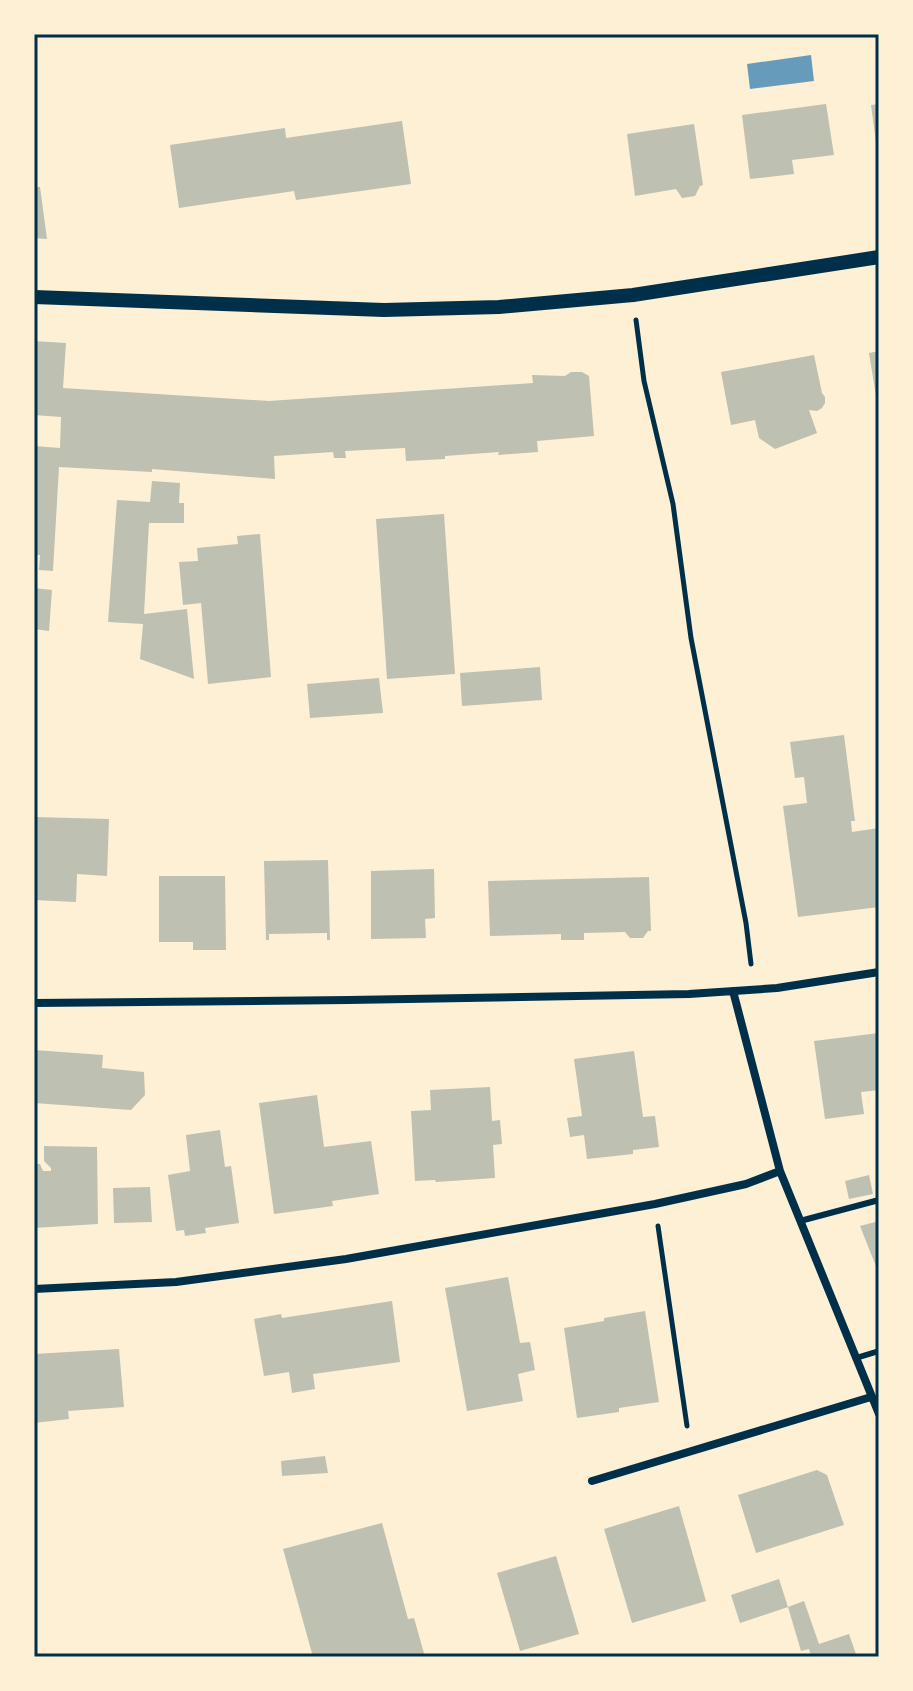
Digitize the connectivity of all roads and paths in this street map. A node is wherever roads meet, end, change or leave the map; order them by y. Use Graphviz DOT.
graph roads {
  1 [pos="879,257"];
  2 [pos="633,295"];
  3 [pos="34,297"];
  4 [pos="879,972"];
  5 [pos="755,990"];
  6 [pos="733,991"];
  7 [pos="34,1003"];
  8 [pos="780,1171"];
  9 [pos="879,1200"];
  10 [pos="655,1204"];
  11 [pos="800,1221"];
  12 [pos="34,1289"];
  13 [pos="879,1351"];
  14 [pos="856,1358"];
  15 [pos="871,1397"];
  16 [pos="879,1414"];
  17 [pos="694,1450"];
  18 [pos="592,1481"];
  1 -- 2 [label="street"];
  2 -- 3 [label="street"];
  2 -- 5 [label="path"];
  4 -- 5 [label="street"];
  5 -- 6 [label="street"];
  6 -- 7 [label="street"];
  6 -- 8 [label="street"];
  8 -- 10 [label="street"];
  8 -- 11 [label="street"];
  9 -- 11 [label="lane"];
  10 -- 12 [label="street"];
  10 -- 17 [label="path"];
  11 -- 14 [label="street"];
  13 -- 14 [label="lane"];
  14 -- 15 [label="street"];
  15 -- 16 [label="street"];
  15 -- 17 [label="street"];
  17 -- 18 [label="street"];
}
